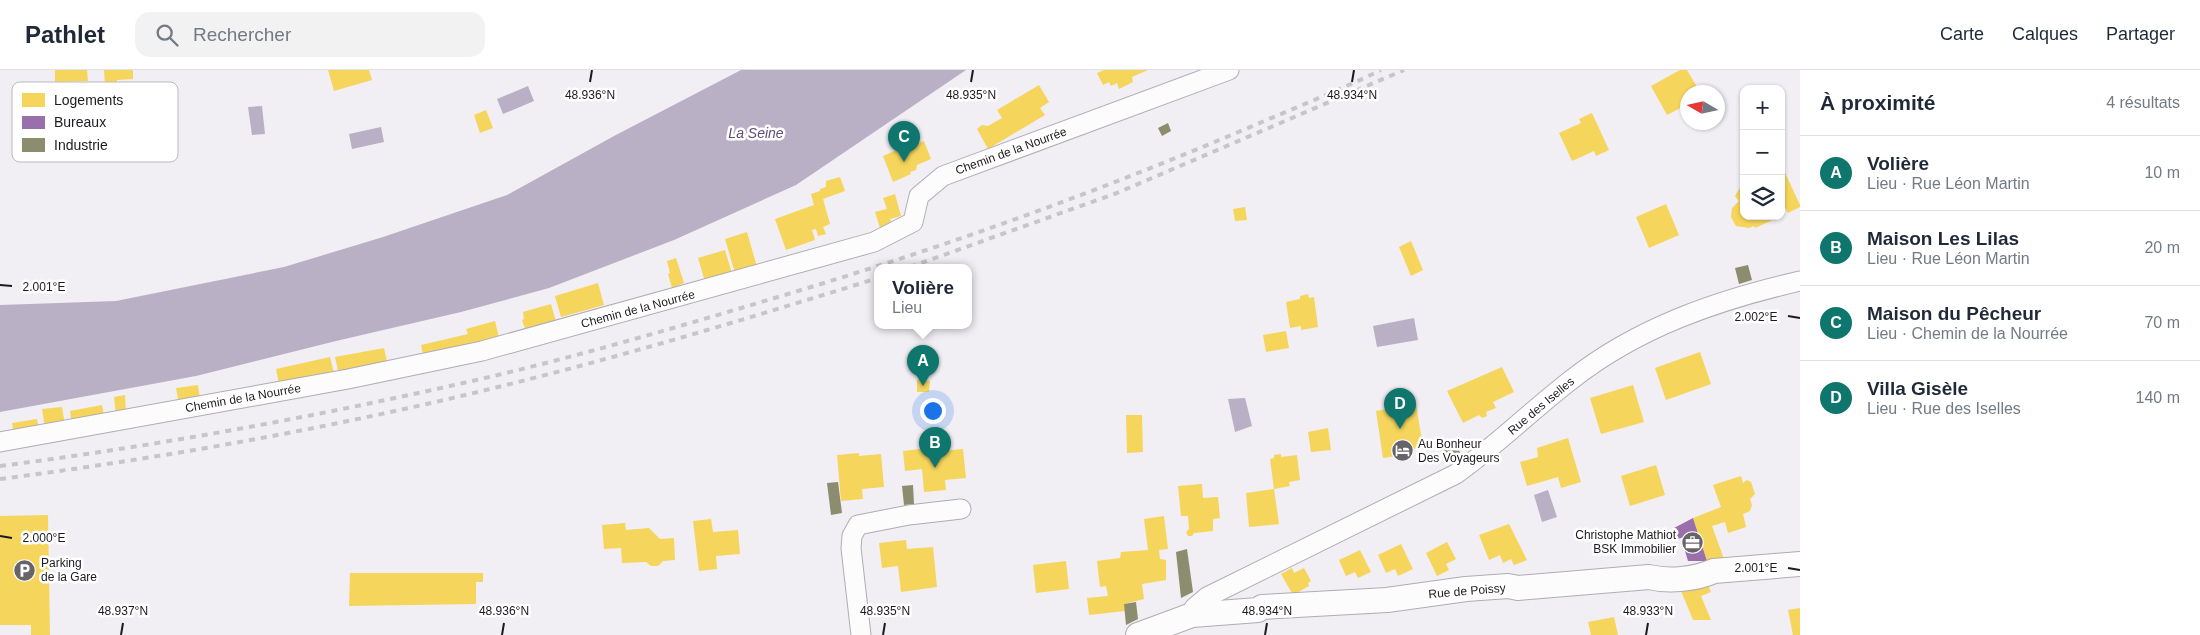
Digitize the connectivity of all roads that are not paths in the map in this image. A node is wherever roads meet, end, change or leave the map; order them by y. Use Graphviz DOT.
graph roads {
  1 [pos="1229,70"];
  2 [pos="1800,281"];
  3 [pos="0,442"];
  4 [pos="961,509"];
  5 [pos="1800,564"];
  6 [pos="1192,615"];
  7 [pos="861,635"];
  8 [pos="1138,635"];
  1 -- 3 [label="street, Chemin de la Nourrée"];
  2 -- 6 [label="street, Rue des Iselles"];
  4 -- 7 [label="street"];
  5 -- 6 [label="street, Rue de Poissy"];
  6 -- 8 [label="street, Rue de Poissy"];
}
